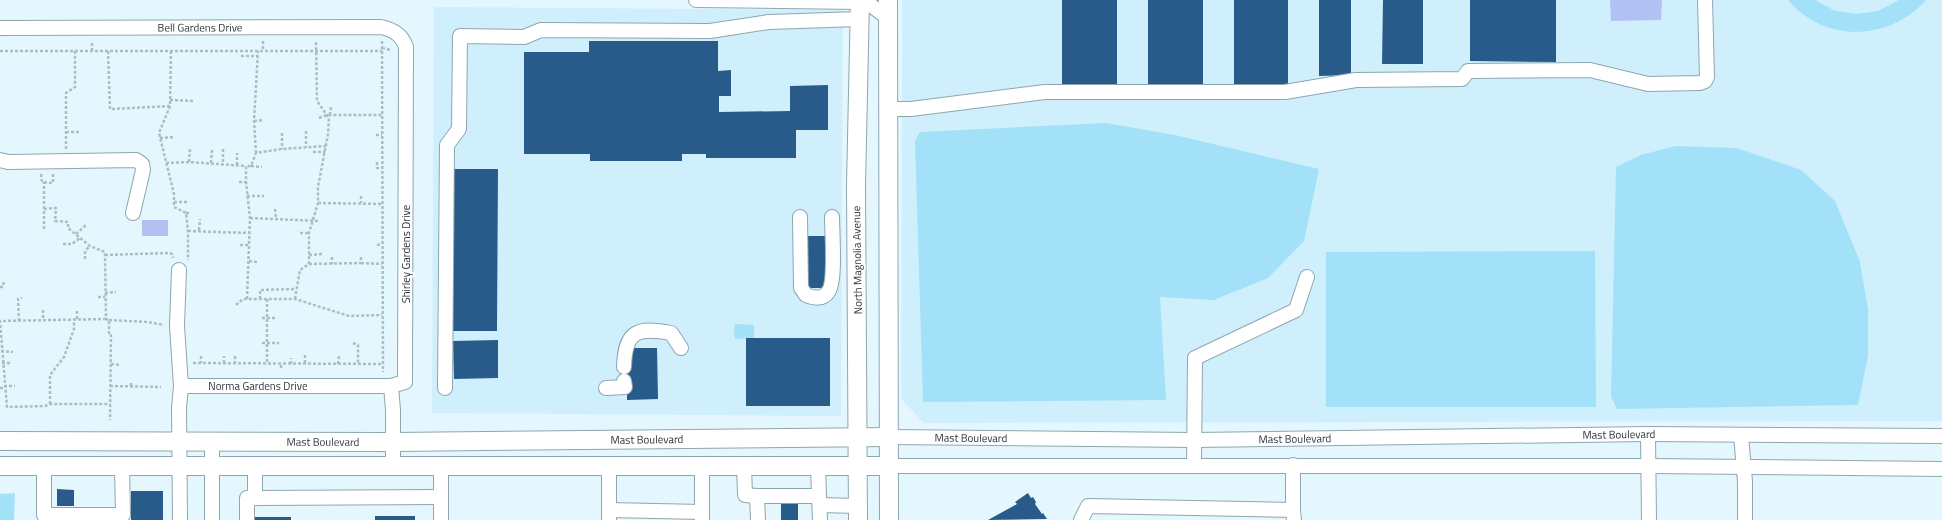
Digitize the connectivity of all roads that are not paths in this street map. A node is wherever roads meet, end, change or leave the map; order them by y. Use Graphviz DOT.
graph roads {
  1 [pos="696,0"];
  2 [pos="888,0"];
  3 [pos="1705,0"];
  4 [pos="860,7"];
  5 [pos="888,18"];
  6 [pos="0,28"];
  7 [pos="398,34"];
  8 [pos="889,109"];
  9 [pos="0,160"];
  10 [pos="133,213"];
  11 [pos="832,217"];
  12 [pos="800,218"];
  13 [pos="178,264"];
  14 [pos="1307,277"];
  15 [pos="681,348"];
  16 [pos="624,367"];
  17 [pos="624,381"];
  18 [pos="387,382"];
  19 [pos="181,386"];
  20 [pos="445,388"];
  21 [pos="606,388"];
  22 [pos="1648,434"];
  23 [pos="1741,435"];
  24 [pos="1942,436"];
  25 [pos="859,437"];
  26 [pos="889,437"];
  27 [pos="1194,440"];
  28 [pos="0,441"];
  29 [pos="179,442"];
  30 [pos="212,442"];
  31 [pos="393,442"];
  32 [pos="0,466"];
  33 [pos="122,466"];
  34 [pos="180,466"];
  35 [pos="212,466"];
  36 [pos="255,466"];
  37 [pos="393,466"];
  38 [pos="441,466"];
  39 [pos="609,466"];
  40 [pos="702,466"];
  41 [pos="744,466"];
  42 [pos="818,466"];
  43 [pos="858,466"];
  44 [pos="889,466"];
  45 [pos="1194,466"];
  46 [pos="1293,466"];
  47 [pos="1648,466"];
  48 [pos="44,467"];
  49 [pos="1744,468"];
  50 [pos="1942,469"];
  51 [pos="757,496"];
  52 [pos="441,497"];
  53 [pos="255,498"];
  54 [pos="819,501"];
  55 [pos="858,513"];
  56 [pos="609,515"];
  57 [pos="1294,515"];
  58 [pos="702,516"];
  59 [pos="123,518"];
  60 [pos="180,520"];
  61 [pos="212,520"];
  62 [pos="247,520"];
  63 [pos="441,520"];
  64 [pos="758,520"];
  65 [pos="820,520"];
  66 [pos="889,520"];
  67 [pos="1081,520"];
  68 [pos="1649,520"];
  69 [pos="1745,520"];
  1 -- 4 [label="street"];
  2 -- 5 [label="main road"];
  3 -- 8 [label="street"];
  4 -- 5 [label="street"];
  4 -- 20 [label="street"];
  4 -- 25 [label="main road, North Magnolia Avenue"];
  5 -- 8 [label="main road"];
  6 -- 7 [label="street, Bell Gardens Drive"];
  7 -- 18 [label="street, Shirley Gardens Drive"];
  8 -- 26 [label="main road"];
  9 -- 10 [label="street"];
  11 -- 12 [label="street"];
  13 -- 19 [label="street"];
  14 -- 27 [label="street"];
  15 -- 16 [label="street"];
  17 -- 21 [label="street"];
  18 -- 19 [label="street, Norma Gardens Drive"];
  18 -- 31 [label="street"];
  19 -- 29 [label="street"];
  22 -- 23 [label="street, Mast Boulevard"];
  22 -- 27 [label="street, Mast Boulevard"];
  22 -- 47 [label="street"];
  23 -- 24 [label="street, Mast Boulevard"];
  23 -- 49 [label="street"];
  25 -- 26 [label="main road, Mast Boulevard"];
  25 -- 31 [label="main road, Mast Boulevard"];
  25 -- 43 [label="main road, North Magnolia Avenue"];
  26 -- 27 [label="street, Mast Boulevard"];
  26 -- 44 [label="main road"];
  27 -- 45 [label="street"];
  28 -- 29 [label="main road, Mast Boulevard"];
  29 -- 30 [label="main road, Mast Boulevard"];
  29 -- 34 [label="street"];
  30 -- 31 [label="main road, Mast Boulevard"];
  30 -- 35 [label="street"];
  31 -- 37 [label="street"];
  32 -- 48 [label="main road"];
  33 -- 34 [label="main road"];
  33 -- 48 [label="main road"];
  33 -- 59 [label="street"];
  34 -- 35 [label="main road"];
  34 -- 60 [label="street"];
  35 -- 36 [label="main road"];
  35 -- 61 [label="street"];
  36 -- 37 [label="main road"];
  36 -- 53 [label="street"];
  37 -- 38 [label="main road"];
  38 -- 39 [label="main road"];
  38 -- 52 [label="street"];
  39 -- 40 [label="main road"];
  39 -- 56 [label="street"];
  40 -- 41 [label="main road"];
  40 -- 58 [label="street"];
  41 -- 42 [label="main road"];
  41 -- 51 [label="street"];
  42 -- 43 [label="main road"];
  42 -- 54 [label="street"];
  43 -- 44 [label="main road"];
  43 -- 55 [label="main road, North Magnolia Avenue"];
  44 -- 45 [label="street"];
  44 -- 66 [label="main road"];
  45 -- 46 [label="street"];
  46 -- 47 [label="street"];
  46 -- 57 [label="street"];
  47 -- 49 [label="street"];
  47 -- 68 [label="street"];
  48 -- 59 [label="street"];
  49 -- 50 [label="street"];
  49 -- 69 [label="street"];
  51 -- 54 [label="street"];
  51 -- 64 [label="street"];
  52 -- 53 [label="street"];
  52 -- 63 [label="street"];
  53 -- 62 [label="street"];
  54 -- 55 [label="street"];
  54 -- 65 [label="street"];
  56 -- 58 [label="street"];
  57 -- 67 [label="street"];
}
